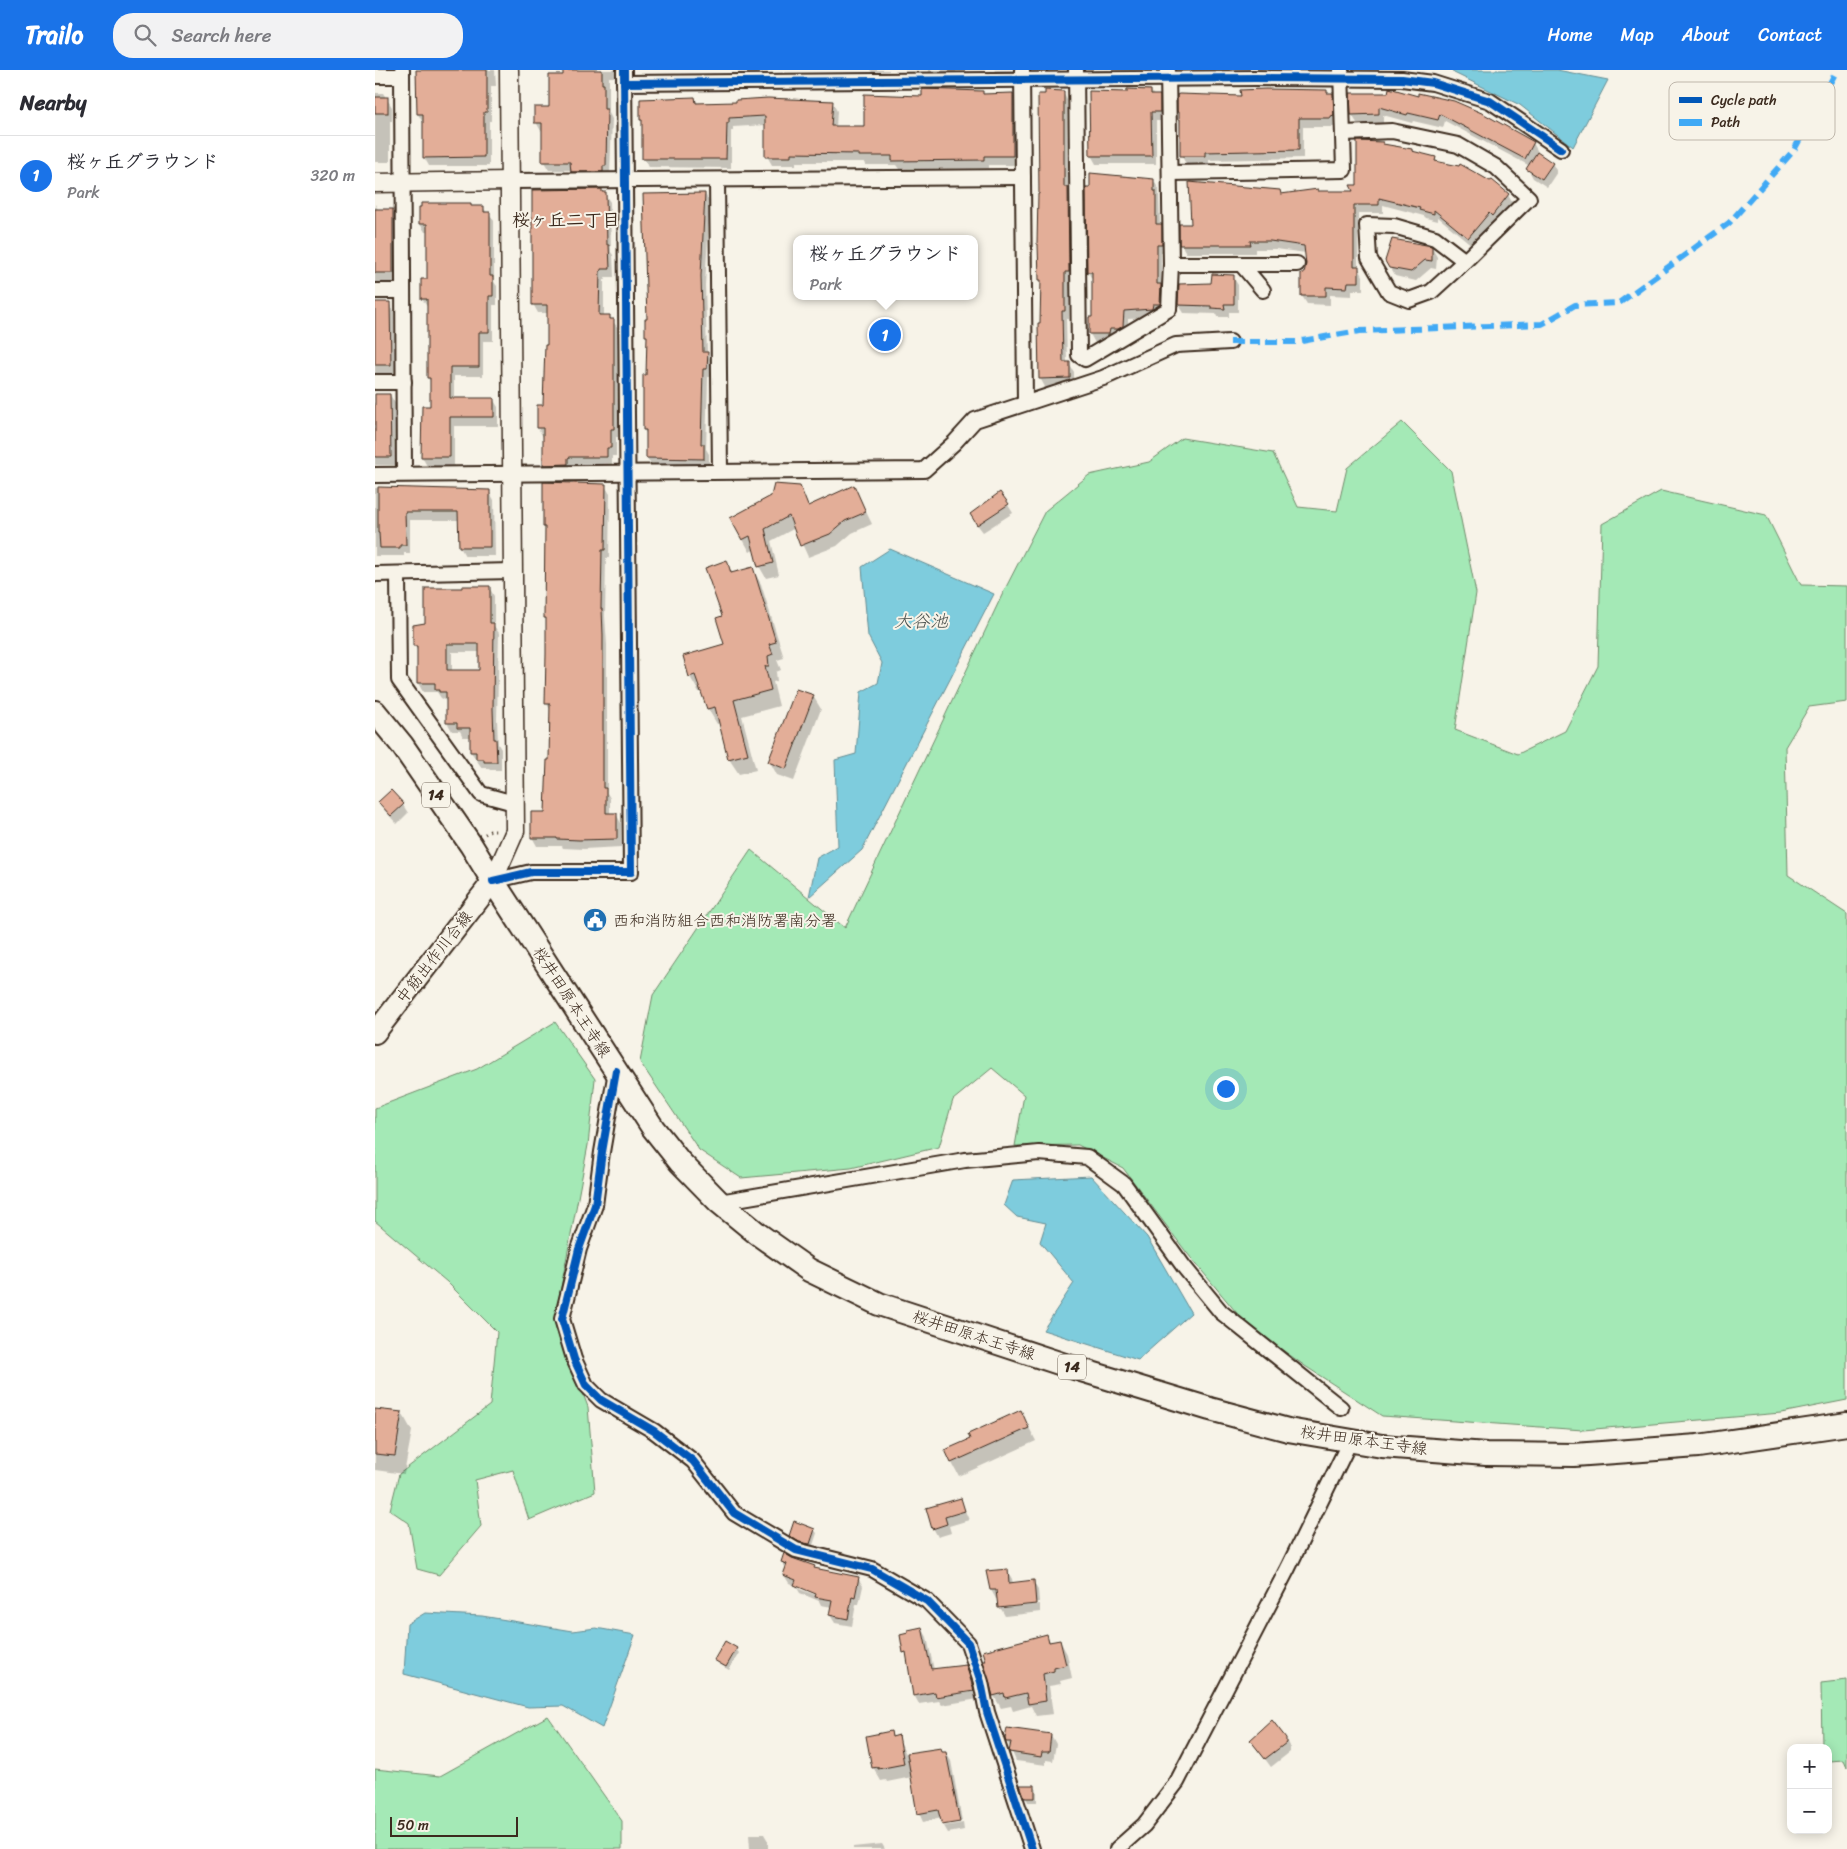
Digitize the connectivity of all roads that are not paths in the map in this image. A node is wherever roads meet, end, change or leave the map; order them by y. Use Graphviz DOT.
graph roads {
  1 [pos="509,70"];
  2 [pos="402,73"];
  3 [pos="1255,74"];
  4 [pos="1341,74"];
  5 [pos="1022,75"];
  6 [pos="1076,75"];
  7 [pos="1168,75"];
  8 [pos="375,76"];
  9 [pos="624,76"];
  10 [pos="1433,77"];
  11 [pos="1344,133"];
  12 [pos="1561,150"];
  13 [pos="1170,173"];
  14 [pos="1023,177"];
  15 [pos="625,180"];
  16 [pos="717,180"];
  17 [pos="510,181"];
  18 [pos="375,183"];
  19 [pos="403,183"];
  20 [pos="1465,261"];
  21 [pos="1171,264"];
  22 [pos="1241,264"];
  23 [pos="1297,264"];
  24 [pos="1263,290"];
  25 [pos="375,291"];
  26 [pos="403,291"];
  27 [pos="1230,342"];
  28 [pos="375,382"];
  29 [pos="404,382"];
  30 [pos="1025,404"];
  31 [pos="720,471"];
  32 [pos="628,473"];
  33 [pos="404,474"];
  34 [pos="511,474"];
  35 [pos="375,475"];
  36 [pos="513,571"];
  37 [pos="375,574"];
  38 [pos="398,574"];
  39 [pos="375,712"];
  40 [pos="514,803"];
  41 [pos="493,881"];
  42 [pos="375,1033"];
  43 [pos="616,1071"];
  44 [pos="719,1202"];
  45 [pos="1341,1408"];
  46 [pos="1847,1424"];
  47 [pos="1350,1441"];
  48 [pos="1031,1849"];
  49 [pos="1117,1849"];
  1 -- 17 [label="street"];
  2 -- 8 [label="street"];
  2 -- 19 [label="street"];
  3 -- 4 [label="street"];
  3 -- 7 [label="street"];
  4 -- 10 [label="street"];
  4 -- 11 [label="street"];
  5 -- 6 [label="street"];
  5 -- 9 [label="street"];
  5 -- 14 [label="street"];
  6 -- 7 [label="street"];
  6 -- 21 [label="street"];
  7 -- 13 [label="street"];
  9 -- 15 [label="street"];
  10 -- 12 [label="street"];
  11 -- 13 [label="street"];
  11 -- 20 [label="street"];
  13 -- 21 [label="street"];
  14 -- 16 [label="street"];
  14 -- 30 [label="street"];
  15 -- 16 [label="street"];
  15 -- 17 [label="street"];
  15 -- 32 [label="street"];
  16 -- 31 [label="street"];
  17 -- 19 [label="street"];
  17 -- 34 [label="street"];
  18 -- 19 [label="street"];
  19 -- 26 [label="street"];
  20 -- 20 [label="street"];
  21 -- 22 [label="street"];
  22 -- 23 [label="street"];
  22 -- 24 [label="street"];
  25 -- 26 [label="street"];
  26 -- 29 [label="street"];
  27 -- 30 [label="street"];
  28 -- 29 [label="street"];
  29 -- 33 [label="street"];
  30 -- 31 [label="street"];
  31 -- 32 [label="street"];
  32 -- 34 [label="street"];
  32 -- 41 [label="street"];
  33 -- 34 [label="street"];
  33 -- 35 [label="street"];
  34 -- 36 [label="street"];
  36 -- 38 [label="street"];
  36 -- 40 [label="street"];
  37 -- 38 [label="street"];
  38 -- 40 [label="street"];
  39 -- 41 [label="main road, 桜井田原本王寺線 / 14"];
  40 -- 41 [label="street"];
  41 -- 42 [label="main road, 中筋出作川合線"];
  41 -- 43 [label="main road, 桜井田原本王寺線 / 14"];
  43 -- 44 [label="main road, 桜井田原本王寺線 / 14"];
  43 -- 48 [label="street"];
  44 -- 45 [label="street"];
  44 -- 47 [label="main road, 桜井田原本王寺線 / 14"];
  46 -- 47 [label="main road, 桜井田原本王寺線 / 14"];
  47 -- 49 [label="street"];
}
